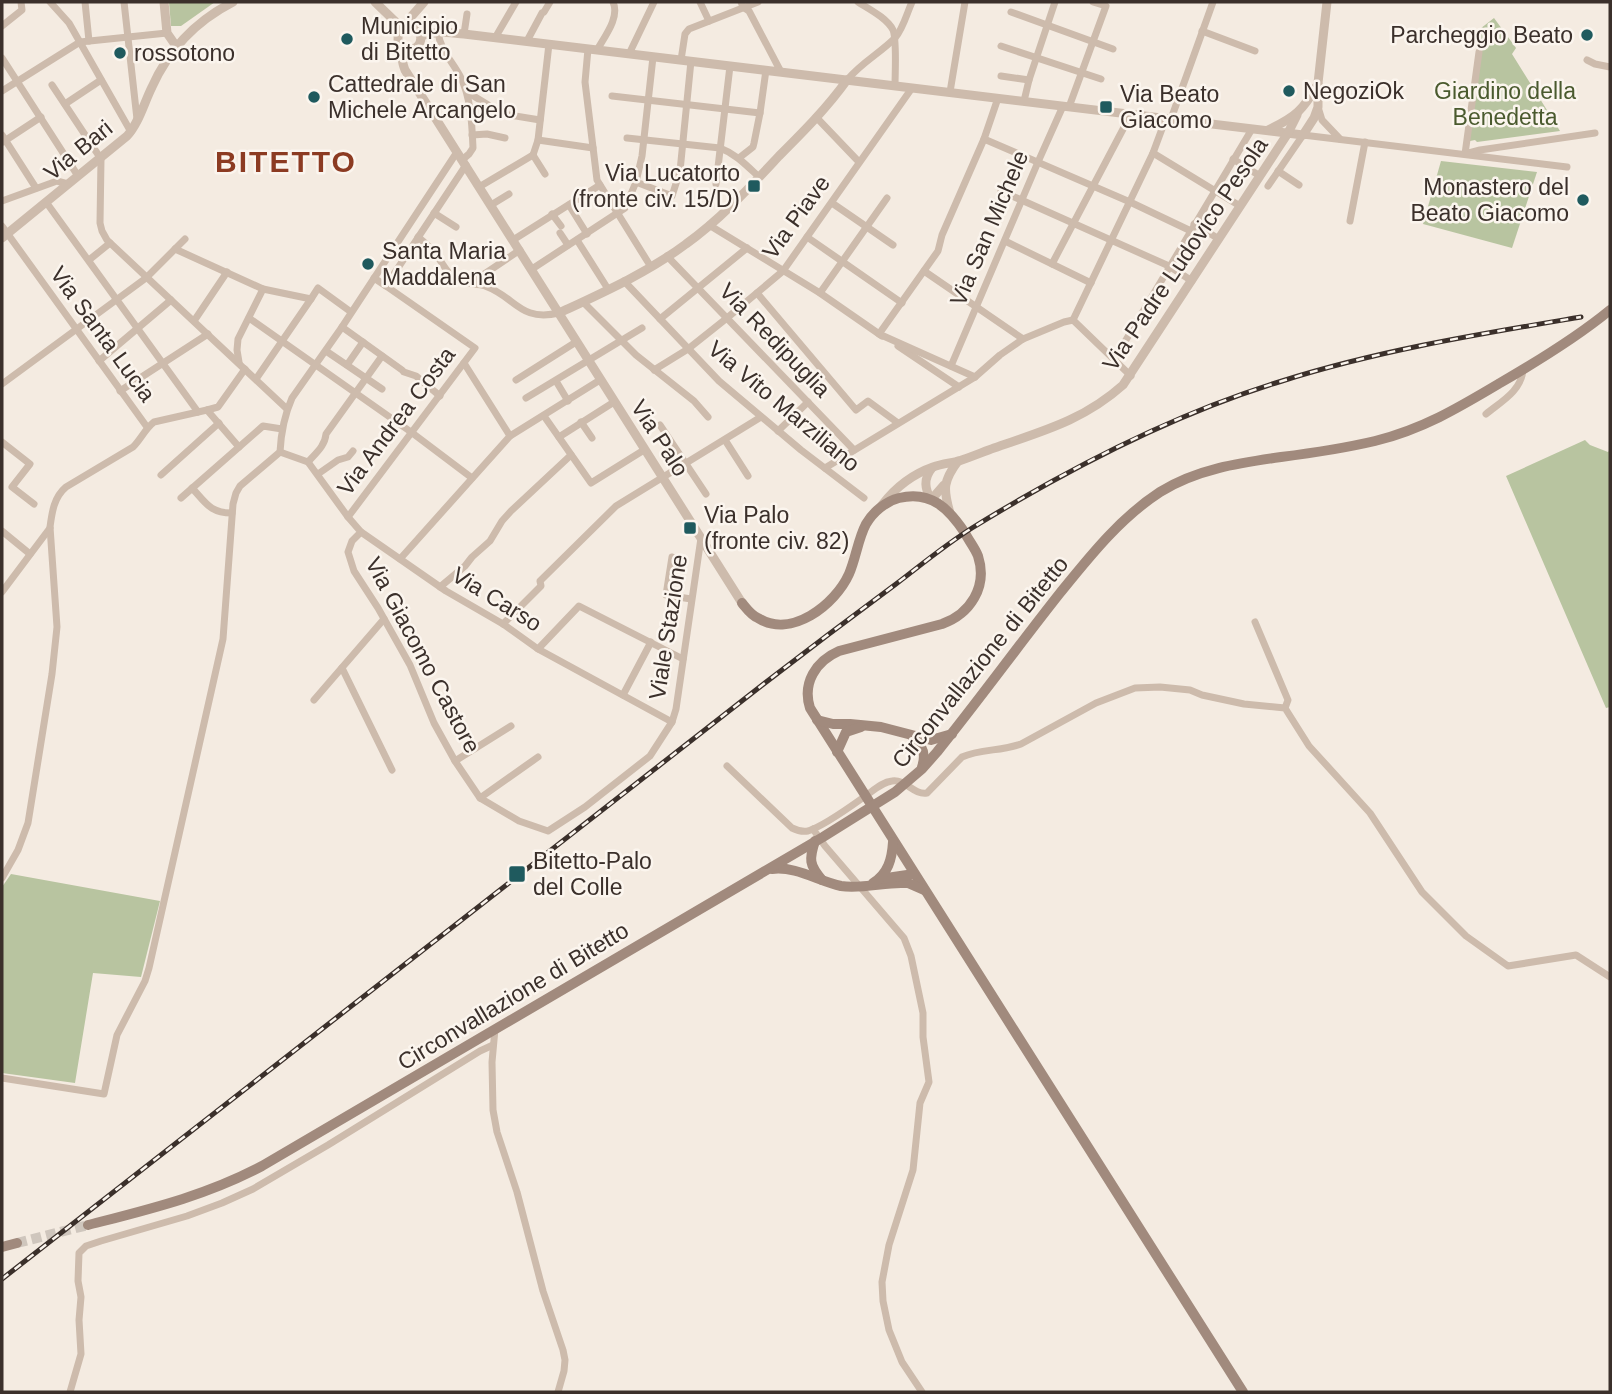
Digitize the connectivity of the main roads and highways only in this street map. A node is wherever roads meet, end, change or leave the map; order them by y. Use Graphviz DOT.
graph roads {
  1 [pos="1610,310"];
  2 [pos="742,603"];
  3 [pos="817,720"];
  4 [pos="833,724"];
  5 [pos="867,725"];
  6 [pos="846,732"];
  7 [pos="825,733"];
  8 [pos="952,733"];
  9 [pos="910,736"];
  10 [pos="837,752"];
  11 [pos="922,769"];
  12 [pos="819,839"];
  13 [pos="893,841"];
  14 [pos="768,869"];
  15 [pos="911,878"];
  16 [pos="880,879"];
  17 [pos="822,880"];
  18 [pos="868,885"];
  19 [pos="88,1225"];
  20 [pos="17,1243"];
  21 [pos="2,1247"];
  22 [pos="1243,1392"];
  1 -- 8 [label="main road, Circonvallazione di Bitetto"];
  2 -- 3 [label="main road, Via Palo"];
  3 -- 4 [label="main road"];
  3 -- 7 [label="main road"];
  4 -- 5 [label="main road"];
  4 -- 7 [label="main road"];
  5 -- 6 [label="main road"];
  5 -- 9 [label="main road"];
  6 -- 7 [label="main road"];
  6 -- 10 [label="main road"];
  7 -- 10 [label="main road"];
  8 -- 9 [label="main road"];
  8 -- 11 [label="main road, Circonvallazione di Bitetto"];
  9 -- 11 [label="main road"];
  10 -- 13 [label="main road"];
  11 -- 12 [label="main road, Circonvallazione di Bitetto"];
  12 -- 14 [label="main road, Circonvallazione di Bitetto"];
  12 -- 17 [label="main road"];
  13 -- 15 [label="main road"];
  13 -- 16 [label="main road"];
  14 -- 17 [label="main road"];
  14 -- 19 [label="main road, Circonvallazione di Bitetto"];
  15 -- 16 [label="main road"];
  15 -- 18 [label="main road"];
  15 -- 22 [label="main road"];
  16 -- 18 [label="main road"];
  17 -- 18 [label="main road"];
  20 -- 21 [label="main road"];
}
